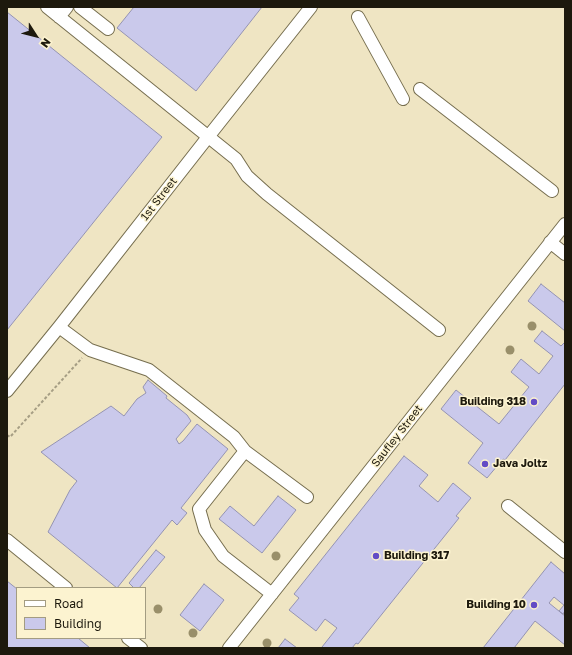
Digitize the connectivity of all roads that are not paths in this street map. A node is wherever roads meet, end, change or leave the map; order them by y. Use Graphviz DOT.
graph roads {
  1 [pos="47,7"];
  2 [pos="67,7"];
  3 [pos="80,7"];
  4 [pos="311,7"];
  5 [pos="358,16"];
  6 [pos="59,17"];
  7 [pos="108,29"];
  8 [pos="420,89"];
  9 [pos="403,99"];
  10 [pos="208,136"];
  11 [pos="552,191"];
  12 [pos="565,224"];
  13 [pos="550,242"];
  14 [pos="565,254"];
  15 [pos="59,327"];
  16 [pos="439,330"];
  17 [pos="7,391"];
  18 [pos="245,451"];
  19 [pos="307,497"];
  20 [pos="508,506"];
  21 [pos="7,540"];
  22 [pos="565,552"];
  23 [pos="65,587"];
  24 [pos="272,594"];
  25 [pos="129,639"];
  26 [pos="141,648"];
  27 [pos="229,648"];
  1 -- 6 [label="street"];
  2 -- 6 [label="street"];
  3 -- 7 [label="street"];
  4 -- 10 [label="street, 1st Street"];
  5 -- 9 [label="street"];
  6 -- 10 [label="street"];
  8 -- 11 [label="street"];
  10 -- 15 [label="street, 1st Street"];
  10 -- 16 [label="street"];
  12 -- 13 [label="street, Saufley Street"];
  13 -- 14 [label="street"];
  13 -- 24 [label="street, Saufley Street"];
  15 -- 17 [label="street, 1st Street"];
  15 -- 18 [label="street"];
  18 -- 19 [label="street"];
  18 -- 24 [label="street"];
  20 -- 22 [label="street"];
  21 -- 23 [label="street"];
  24 -- 27 [label="street, Saufley Street"];
  25 -- 26 [label="street"];
}
